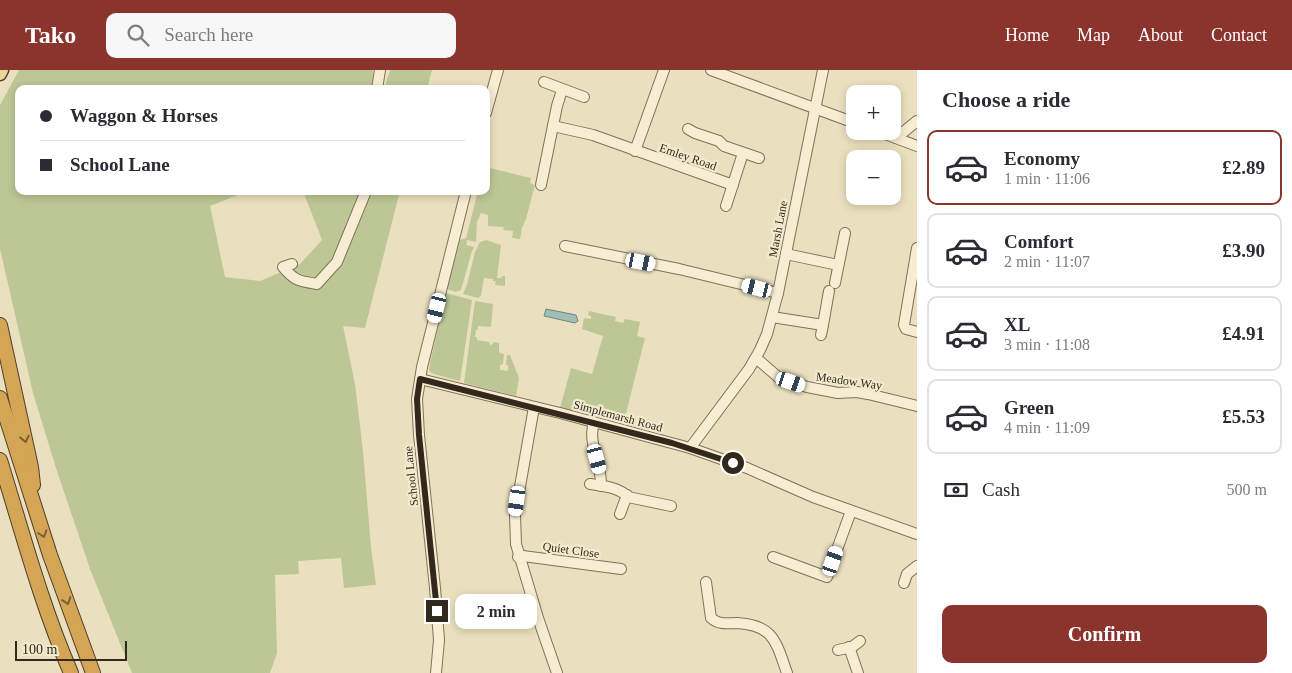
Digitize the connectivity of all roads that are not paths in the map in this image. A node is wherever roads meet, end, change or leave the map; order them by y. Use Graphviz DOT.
graph roads {
  1 [pos="2,70"];
  2 [pos="380,70"];
  3 [pos="498,70"];
  4 [pos="664,70"];
  5 [pos="711,70"];
  6 [pos="823,70"];
  7 [pos="0,74"];
  8 [pos="544,82"];
  9 [pos="378,85"];
  10 [pos="562,90"];
  11 [pos="584,97"];
  12 [pos="490,99"];
  13 [pos="815,109"];
  14 [pos="846,120"];
  15 [pos="917,121"];
  16 [pos="553,126"];
  17 [pos="688,129"];
  18 [pos="901,134"];
  19 [pos="901,140"];
  20 [pos="917,146"];
  21 [pos="635,151"];
  22 [pos="743,153"];
  23 [pos="758,158"];
  24 [pos="541,185"];
  25 [pos="733,185"];
  26 [pos="364,195"];
  27 [pos="465,195"];
  28 [pos="726,206"];
  29 [pos="845,233"];
  30 [pos="565,246"];
  31 [pos="917,248"];
  32 [pos="786,254"];
  33 [pos="292,264"];
  34 [pos="838,265"];
  35 [pos="778,293"];
  36 [pos="772,317"];
  37 [pos="0,325"];
  38 [pos="917,332"];
  39 [pos="756,358"];
  40 [pos="420,379"];
  41 [pos="0,398"];
  42 [pos="917,406"];
  43 [pos="534,407"];
  44 [pos="594,423"];
  45 [pos="690,448"];
  46 [pos="0,460"];
  47 [pos="590,484"];
  48 [pos="600,486"];
  49 [pos="0,490"];
  50 [pos="626,495"];
  51 [pos="671,506"];
  52 [pos="851,511"];
  53 [pos="37,512"];
  54 [pos="620,514"];
  55 [pos="21,532"];
  56 [pos="917,534"];
  57 [pos="518,557"];
  58 [pos="774,557"];
  59 [pos="917,566"];
  60 [pos="621,569"];
  61 [pos="706,582"];
  62 [pos="906,583"];
  63 [pos="860,641"];
  64 [pos="71,673"];
  65 [pos="93,673"];
  66 [pos="436,673"];
  67 [pos="557,673"];
  68 [pos="787,673"];
  69 [pos="858,673"];
  1 -- 7 [label="main road"];
  2 -- 9 [label="street"];
  3 -- 12 [label="street"];
  4 -- 21 [label="street"];
  5 -- 13 [label="street"];
  6 -- 13 [label="street, Marsh Lane"];
  8 -- 10 [label="street"];
  10 -- 11 [label="street"];
  10 -- 16 [label="street"];
  13 -- 14 [label="street"];
  13 -- 32 [label="street, Marsh Lane"];
  15 -- 18 [label="street"];
  16 -- 21 [label="street, Emley Road"];
  16 -- 24 [label="street"];
  17 -- 22 [label="street, Emley Road"];
  19 -- 20 [label="street"];
  21 -- 25 [label="street, Emley Road"];
  22 -- 23 [label="street, Emley Road"];
  22 -- 25 [label="street"];
  25 -- 28 [label="street"];
  26 -- 33 [label="street"];
  27 -- 40 [label="street, School Lane"];
  29 -- 34 [label="street"];
  30 -- 35 [label="street"];
  31 -- 38 [label="street"];
  32 -- 34 [label="street"];
  32 -- 35 [label="street, Marsh Lane"];
  34 -- 36 [label="street"];
  35 -- 36 [label="street, Marsh Lane"];
  36 -- 39 [label="street, Marsh Lane"];
  37 -- 53 [label="highway, one-way"];
  39 -- 42 [label="street, Meadow Way"];
  39 -- 45 [label="street, Marsh Lane"];
  40 -- 43 [label="street, Simplemarsh Road"];
  40 -- 66 [label="street, School Lane"];
  41 -- 53 [label="highway"];
  43 -- 44 [label="street, Simplemarsh Road"];
  43 -- 57 [label="street"];
  44 -- 45 [label="street, Simplemarsh Road"];
  44 -- 48 [label="street"];
  45 -- 52 [label="street, Simplemarsh Road"];
  46 -- 55 [label="highway"];
  47 -- 48 [label="street"];
  48 -- 50 [label="street"];
  49 -- 55 [label="highway"];
  50 -- 51 [label="street"];
  50 -- 54 [label="street"];
  52 -- 56 [label="street, Simplemarsh Road"];
  52 -- 58 [label="street"];
  53 -- 65 [label="highway, one-way"];
  55 -- 64 [label="highway"];
  57 -- 60 [label="street, Quiet Close"];
  57 -- 67 [label="street"];
  59 -- 62 [label="street"];
  61 -- 68 [label="street"];
  63 -- 69 [label="street"];
}
